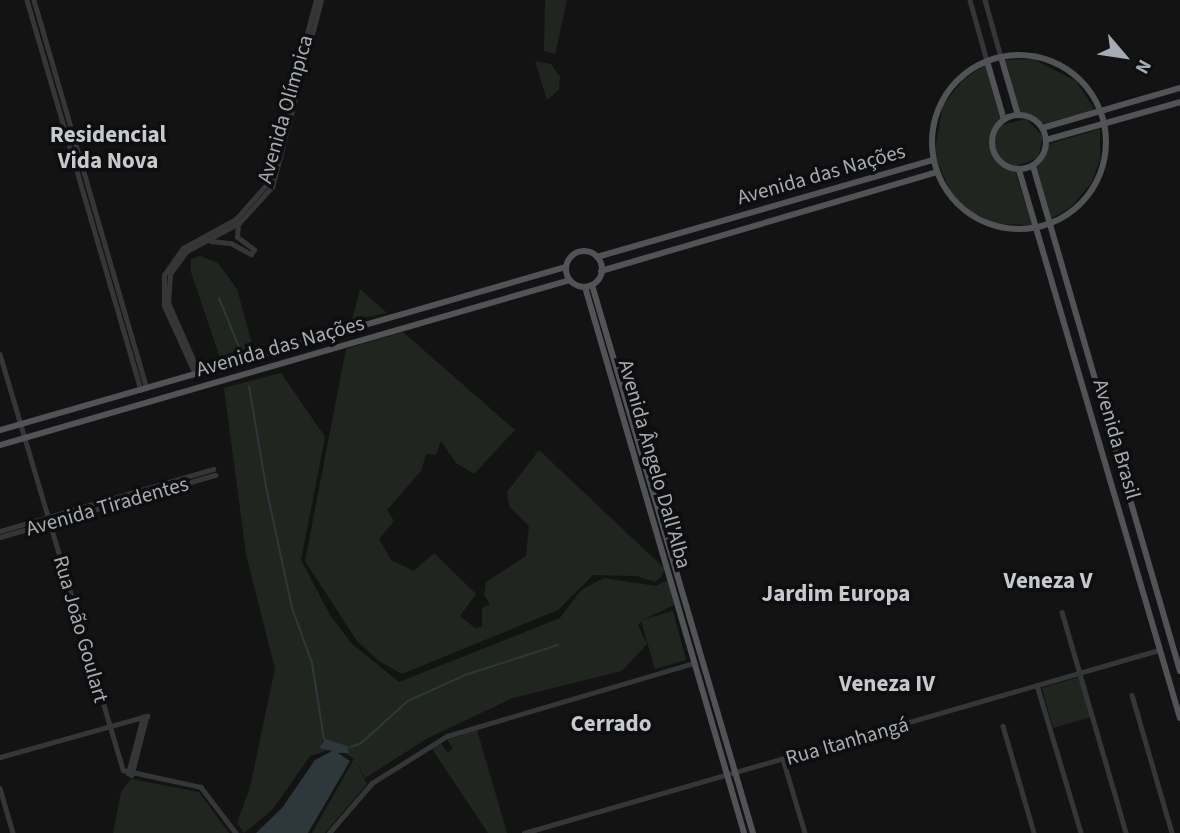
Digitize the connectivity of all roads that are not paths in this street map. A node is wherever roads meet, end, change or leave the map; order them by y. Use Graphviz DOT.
graph roads {
  1 [pos="27,0"];
  2 [pos="34,0"];
  3 [pos="316,0"];
  4 [pos="321,0"];
  5 [pos="970,0"];
  6 [pos="985,0"];
  7 [pos="1001,57"];
  8 [pos="987,61"];
  9 [pos="1180,88"];
  10 [pos="1180,102"];
  11 [pos="1101,111"];
  12 [pos="1018,115"];
  13 [pos="1004,120"];
  14 [pos="1105,124"];
  15 [pos="1042,128"];
  16 [pos="1046,140"];
  17 [pos="933,160"];
  18 [pos="1033,166"];
  19 [pos="1019,170"];
  20 [pos="937,172"];
  21 [pos="239,223"];
  22 [pos="1050,225"];
  23 [pos="1038,229"];
  24 [pos="210,241"];
  25 [pos="597,257"];
  26 [pos="566,267"];
  27 [pos="601,271"];
  28 [pos="570,280"];
  29 [pos="589,286"];
  30 [pos="1076,312"];
  31 [pos="1063,316"];
  32 [pos="0,354"];
  33 [pos="197,374"];
  34 [pos="162,383"];
  35 [pos="144,389"];
  36 [pos="126,394"];
  37 [pos="166,397"];
  38 [pos="130,408"];
  39 [pos="21,424"];
  40 [pos="0,430"];
  41 [pos="26,438"];
  42 [pos="0,445"];
  43 [pos="214,472"];
  44 [pos="49,520"];
  45 [pos="0,531"];
  46 [pos="0,537"];
  47 [pos="1062,612"];
  48 [pos="1169,637"];
  49 [pos="1158,646"];
  50 [pos="698,662"];
  51 [pos="1179,668"];
  52 [pos="1166,670"];
  53 [pos="1080,672"];
  54 [pos="1037,685"];
  55 [pos="1132,695"];
  56 [pos="1180,718"];
  57 [pos="109,725"];
  58 [pos="1003,726"];
  59 [pos="0,757"];
  60 [pos="783,760"];
  61 [pos="130,774"];
  62 [pos="731,774"];
  63 [pos="0,788"];
  64 [pos="534,832"];
  65 [pos="13,833"];
  66 [pos="236,833"];
  67 [pos="329,833"];
  68 [pos="524,833"];
  69 [pos="744,833"];
  70 [pos="753,833"];
  71 [pos="805,833"];
  72 [pos="1034,833"];
  73 [pos="1081,833"];
  74 [pos="1126,833"];
  75 [pos="1172,833"];
  1 -- 35 [label="street"];
  2 -- 35 [label="street"];
  3 -- 33 [label="street, Avenida Olímpica"];
  4 -- 21 [label="street, Avenida Olímpica"];
  5 -- 8 [label="street"];
  6 -- 7 [label="street"];
  7 -- 8 [label="main road"];
  7 -- 11 [label="main road"];
  7 -- 12 [label="main road"];
  8 -- 13 [label="main road"];
  8 -- 17 [label="main road"];
  9 -- 11 [label="main road"];
  10 -- 14 [label="main road"];
  11 -- 14 [label="main road"];
  11 -- 15 [label="main road"];
  12 -- 13 [label="main road"];
  12 -- 15 [label="main road"];
  13 -- 19 [label="main road"];
  14 -- 16 [label="main road"];
  14 -- 22 [label="main road"];
  15 -- 16 [label="main road"];
  16 -- 18 [label="main road"];
  17 -- 20 [label="main road"];
  17 -- 25 [label="main road, Avenida das Nações"];
  18 -- 19 [label="main road"];
  18 -- 22 [label="main road, Avenida Brasil"];
  19 -- 23 [label="main road, Avenida Brasil"];
  20 -- 23 [label="main road"];
  20 -- 27 [label="main road, Avenida das Nações"];
  21 -- 24 [label="street, Avenida Olímpica"];
  21 -- 24 [label="street"];
  22 -- 23 [label="main road"];
  22 -- 30 [label="main road, Avenida Brasil"];
  23 -- 31 [label="main road, Avenida Brasil"];
  24 -- 33 [label="street, Avenida Olímpica"];
  25 -- 26 [label="main road"];
  25 -- 27 [label="main road"];
  26 -- 28 [label="main road"];
  26 -- 33 [label="main road, Avenida das Nações"];
  27 -- 29 [label="main road"];
  28 -- 29 [label="main road"];
  28 -- 37 [label="main road, Avenida das Nações"];
  29 -- 50 [label="main road, Avenida Ângelo Dall'Alba"];
  29 -- 50 [label="main road, Avenida Ângelo Dall'Alba"];
  30 -- 31 [label="main road"];
  30 -- 48 [label="main road, Avenida Brasil"];
  31 -- 49 [label="main road, Avenida Brasil"];
  32 -- 39 [label="street, Rua João Goulart"];
  33 -- 34 [label="main road, Avenida das Nações"];
  34 -- 35 [label="main road, Avenida das Nações"];
  34 -- 37 [label="main road"];
  35 -- 36 [label="main road, Avenida das Nações"];
  36 -- 38 [label="main road"];
  36 -- 39 [label="main road, Avenida das Nações"];
  37 -- 38 [label="main road, Avenida das Nações"];
  38 -- 41 [label="main road, Avenida das Nações"];
  39 -- 40 [label="main road, Avenida das Nações"];
  39 -- 41 [label="street, Rua João Goulart"];
  41 -- 42 [label="main road, Avenida das Nações"];
  41 -- 44 [label="street, Rua João Goulart"];
  43 -- 44 [label="street, Avenida Tiradentes"];
  44 -- 45 [label="street, Avenida Tiradentes"];
  44 -- 46 [label="street, Avenida Tiradentes"];
  44 -- 57 [label="street, Rua João Goulart"];
  47 -- 53 [label="street"];
  48 -- 49 [label="main road"];
  48 -- 51 [label="main road, Avenida Brasil"];
  49 -- 52 [label="main road, Avenida Brasil"];
  49 -- 53 [label="street, Rua Itanhangá"];
  50 -- 62 [label="main road"];
  50 -- 62 [label="main road"];
  50 -- 67 [label="street"];
  51 -- 52 [label="main road"];
  52 -- 56 [label="main road, Avenida Brasil"];
  53 -- 54 [label="street, Rua Itanhangá"];
  53 -- 74 [label="street"];
  54 -- 60 [label="street, Rua Itanhangá"];
  54 -- 73 [label="street"];
  55 -- 75 [label="street"];
  57 -- 59 [label="street"];
  57 -- 61 [label="street, Rua João Goulart"];
  57 -- 61 [label="street"];
  58 -- 72 [label="street"];
  60 -- 62 [label="street, Rua Itanhangá"];
  60 -- 71 [label="street"];
  61 -- 66 [label="street"];
  62 -- 64 [label="street, Rua Itanhangá"];
  62 -- 69 [label="main road"];
  62 -- 70 [label="main road"];
  63 -- 65 [label="street"];
  64 -- 68 [label="street, Rua Itanhangá"];
}
